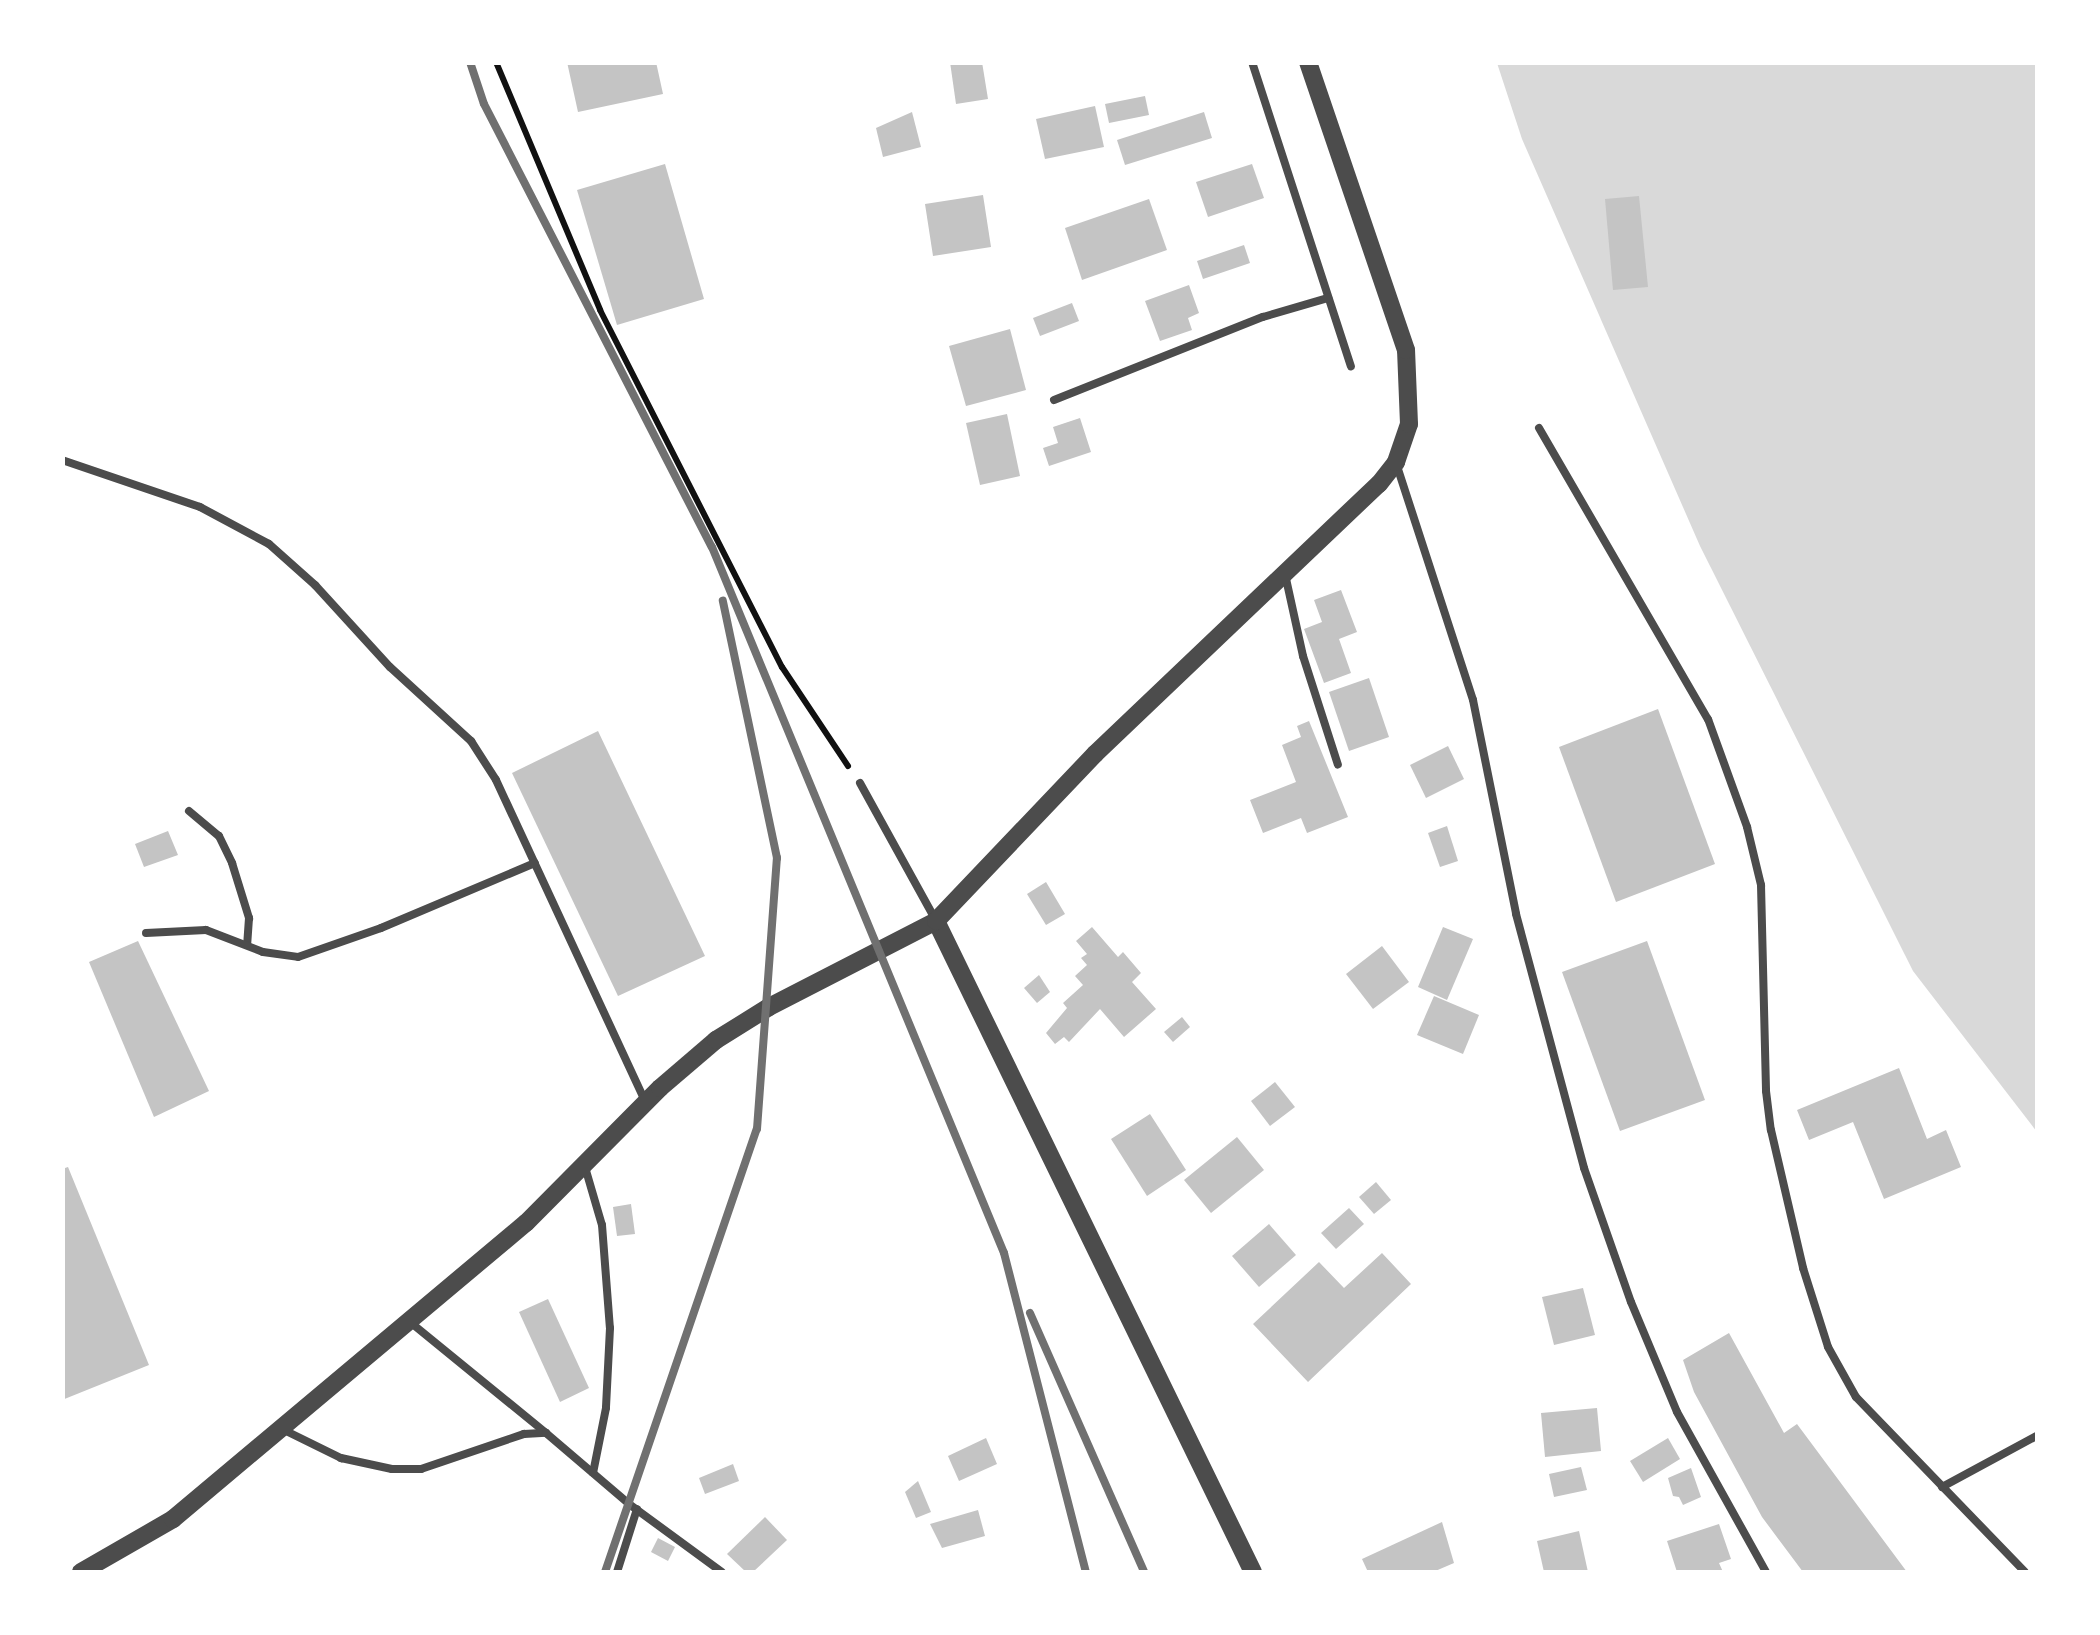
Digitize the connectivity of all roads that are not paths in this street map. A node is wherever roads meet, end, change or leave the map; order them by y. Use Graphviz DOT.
graph roads {
  1 [pos="1252,62"];
  2 [pos="1308,62"];
  3 [pos="1328,298"];
  4 [pos="1351,366"];
  5 [pos="1054,400"];
  6 [pos="1539,428"];
  7 [pos="62,460"];
  8 [pos="1396,462"];
  9 [pos="1285,574"];
  10 [pos="1338,765"];
  11 [pos="860,783"];
  12 [pos="189,812"];
  13 [pos="534,863"];
  14 [pos="936,922"];
  15 [pos="146,932"];
  16 [pos="247,945"];
  17 [pos="646,1103"];
  18 [pos="586,1167"];
  19 [pos="409,1320"];
  20 [pos="280,1428"];
  21 [pos="546,1433"];
  22 [pos="2038,1434"];
  23 [pos="593,1473"];
  24 [pos="1942,1488"];
  25 [pos="637,1509"];
  26 [pos="82,1572"];
  27 [pos="617,1572"];
  28 [pos="722,1572"];
  29 [pos="1253,1572"];
  30 [pos="1766,1572"];
  31 [pos="2025,1572"];
  1 -- 3 [label="lane"];
  2 -- 8 [label="street"];
  3 -- 4 [label="lane"];
  3 -- 5 [label="lane"];
  6 -- 24 [label="lane"];
  7 -- 13 [label="lane"];
  8 -- 9 [label="street"];
  8 -- 30 [label="lane"];
  9 -- 10 [label="lane"];
  9 -- 14 [label="street"];
  11 -- 14 [label="lane"];
  12 -- 16 [label="lane"];
  13 -- 16 [label="lane"];
  13 -- 17 [label="lane"];
  14 -- 17 [label="street"];
  14 -- 29 [label="street"];
  15 -- 16 [label="lane"];
  17 -- 18 [label="street"];
  18 -- 19 [label="street"];
  18 -- 23 [label="lane"];
  19 -- 20 [label="street"];
  19 -- 21 [label="lane"];
  20 -- 21 [label="lane"];
  20 -- 26 [label="street"];
  21 -- 23 [label="lane"];
  22 -- 24 [label="lane"];
  23 -- 25 [label="lane"];
  24 -- 31 [label="lane"];
  25 -- 27 [label="lane"];
  25 -- 28 [label="lane"];
}
